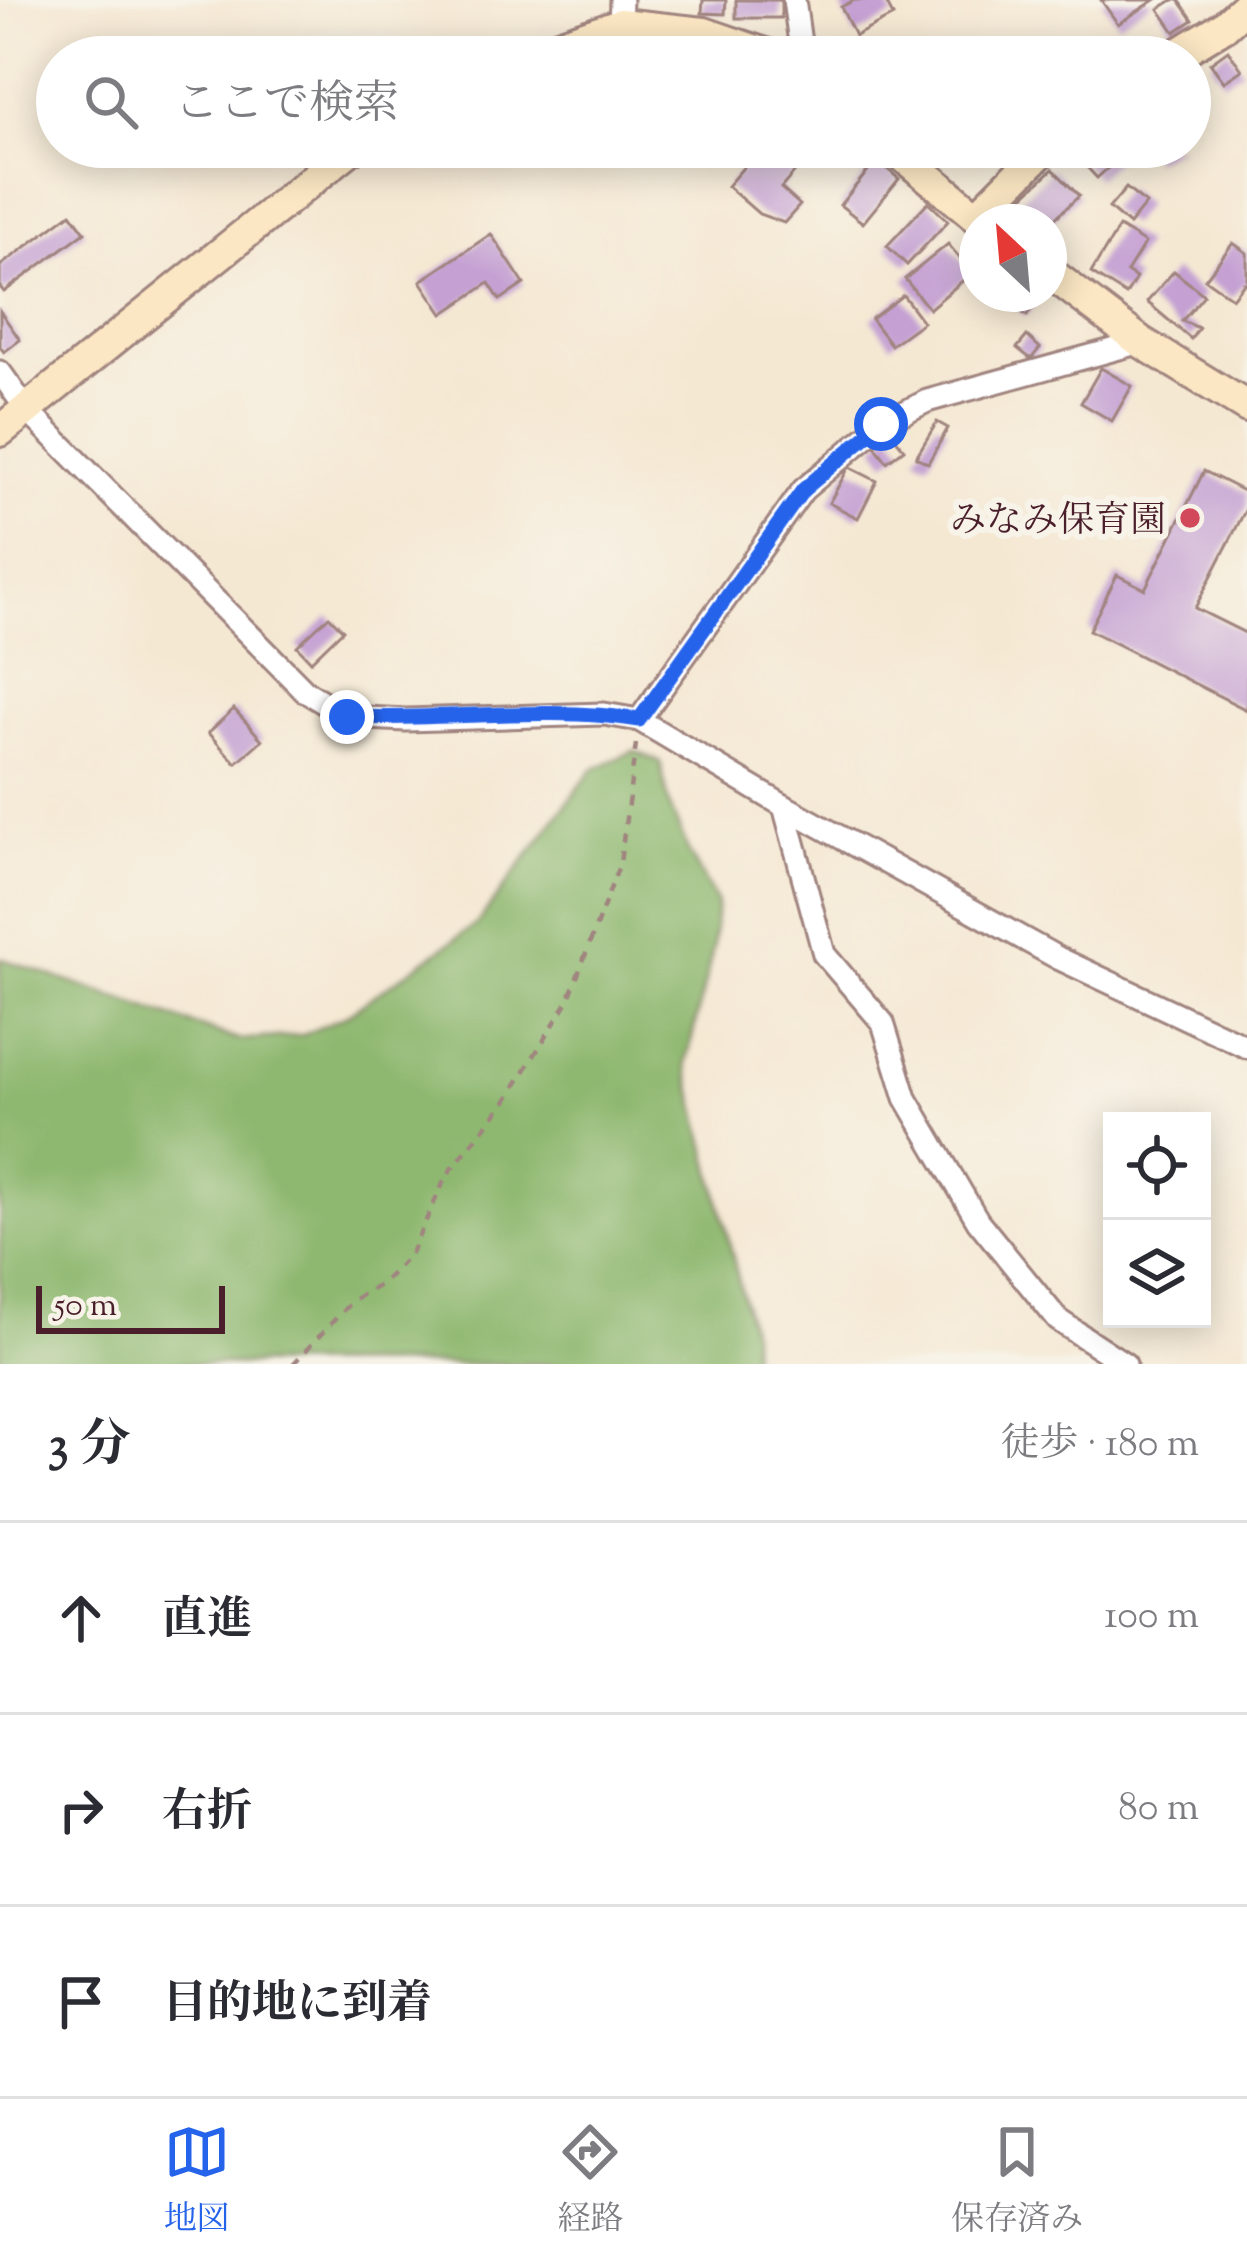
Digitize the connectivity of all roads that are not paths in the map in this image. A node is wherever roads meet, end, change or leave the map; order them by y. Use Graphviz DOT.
graph roads {
  1 [pos="794,0"];
  2 [pos="1247,5"];
  3 [pos="621,12"];
  4 [pos="569,36"];
  5 [pos="713,36"];
  6 [pos="799,36"];
  7 [pos="1208,36"];
  8 [pos="327,168"];
  9 [pos="918,168"];
  10 [pos="1027,168"];
  11 [pos="962,204"];
  12 [pos="994,204"];
  13 [pos="1067,286"];
  14 [pos="1141,342"];
  15 [pos="0,372"];
  16 [pos="1247,407"];
  17 [pos="27,410"];
  18 [pos="0,431"];
  19 [pos="639,720"];
  20 [pos="784,806"];
  21 [pos="1247,1047"];
  22 [pos="1125,1364"];
  1 -- 6 [label="street"];
  2 -- 7 [label="street"];
  3 -- 4 [label="street"];
  3 -- 5 [label="street"];
  8 -- 17 [label="street"];
  9 -- 11 [label="street"];
  10 -- 12 [label="street"];
  13 -- 14 [label="street"];
  14 -- 16 [label="street"];
  14 -- 19 [label="street"];
  15 -- 17 [label="street"];
  17 -- 18 [label="street"];
  17 -- 19 [label="street"];
  19 -- 20 [label="street"];
  20 -- 21 [label="street"];
  20 -- 22 [label="street"];
}
